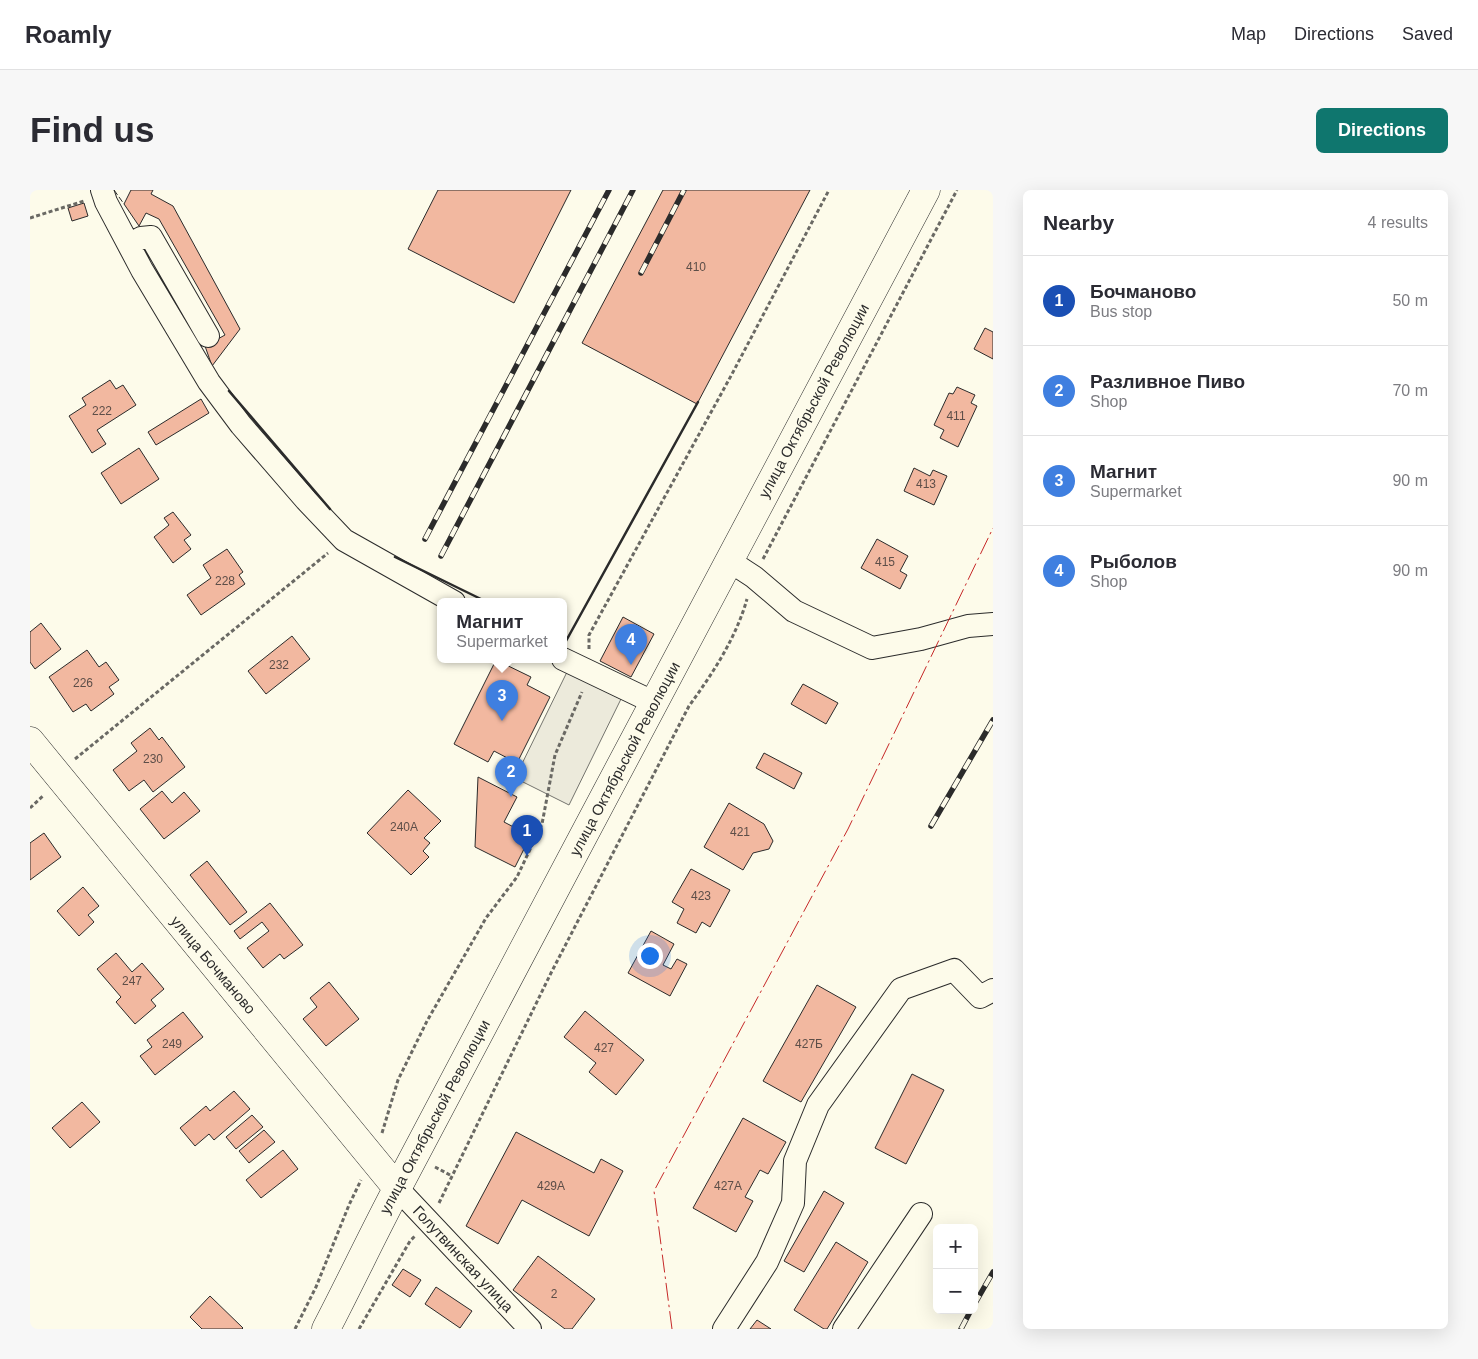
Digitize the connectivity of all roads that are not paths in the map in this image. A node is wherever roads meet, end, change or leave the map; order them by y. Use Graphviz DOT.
graph roads {
  1 [pos="926,190"];
  2 [pos="102,192"];
  3 [pos="128,245"];
  4 [pos="208,336"];
  5 [pos="728,560"];
  6 [pos="447,598"];
  7 [pos="990,621"];
  8 [pos="567,661"];
  9 [pos="655,703"];
  10 [pos="30,741"];
  11 [pos="993,990"];
  12 [pos="398,1188"];
  13 [pos="921,1214"];
  14 [pos="326,1329"];
  15 [pos="530,1329"];
  16 [pos="724,1329"];
  17 [pos="844,1329"];
  1 -- 5 [label="main road, улица Октябрьской Революции"];
  2 -- 3 [label="street"];
  3 -- 4 [label="street"];
  3 -- 6 [label="street"];
  5 -- 7 [label="street"];
  5 -- 9 [label="main road, улица Октябрьской Революции"];
  8 -- 9 [label="street"];
  9 -- 12 [label="main road, улица Октябрьской Революции"];
  10 -- 12 [label="main road, улица Бочманово"];
  11 -- 16 [label="street"];
  12 -- 14 [label="main road, улица Октябрьской Революции"];
  12 -- 15 [label="street, Голутвинская улица"];
  13 -- 17 [label="street"];
}
